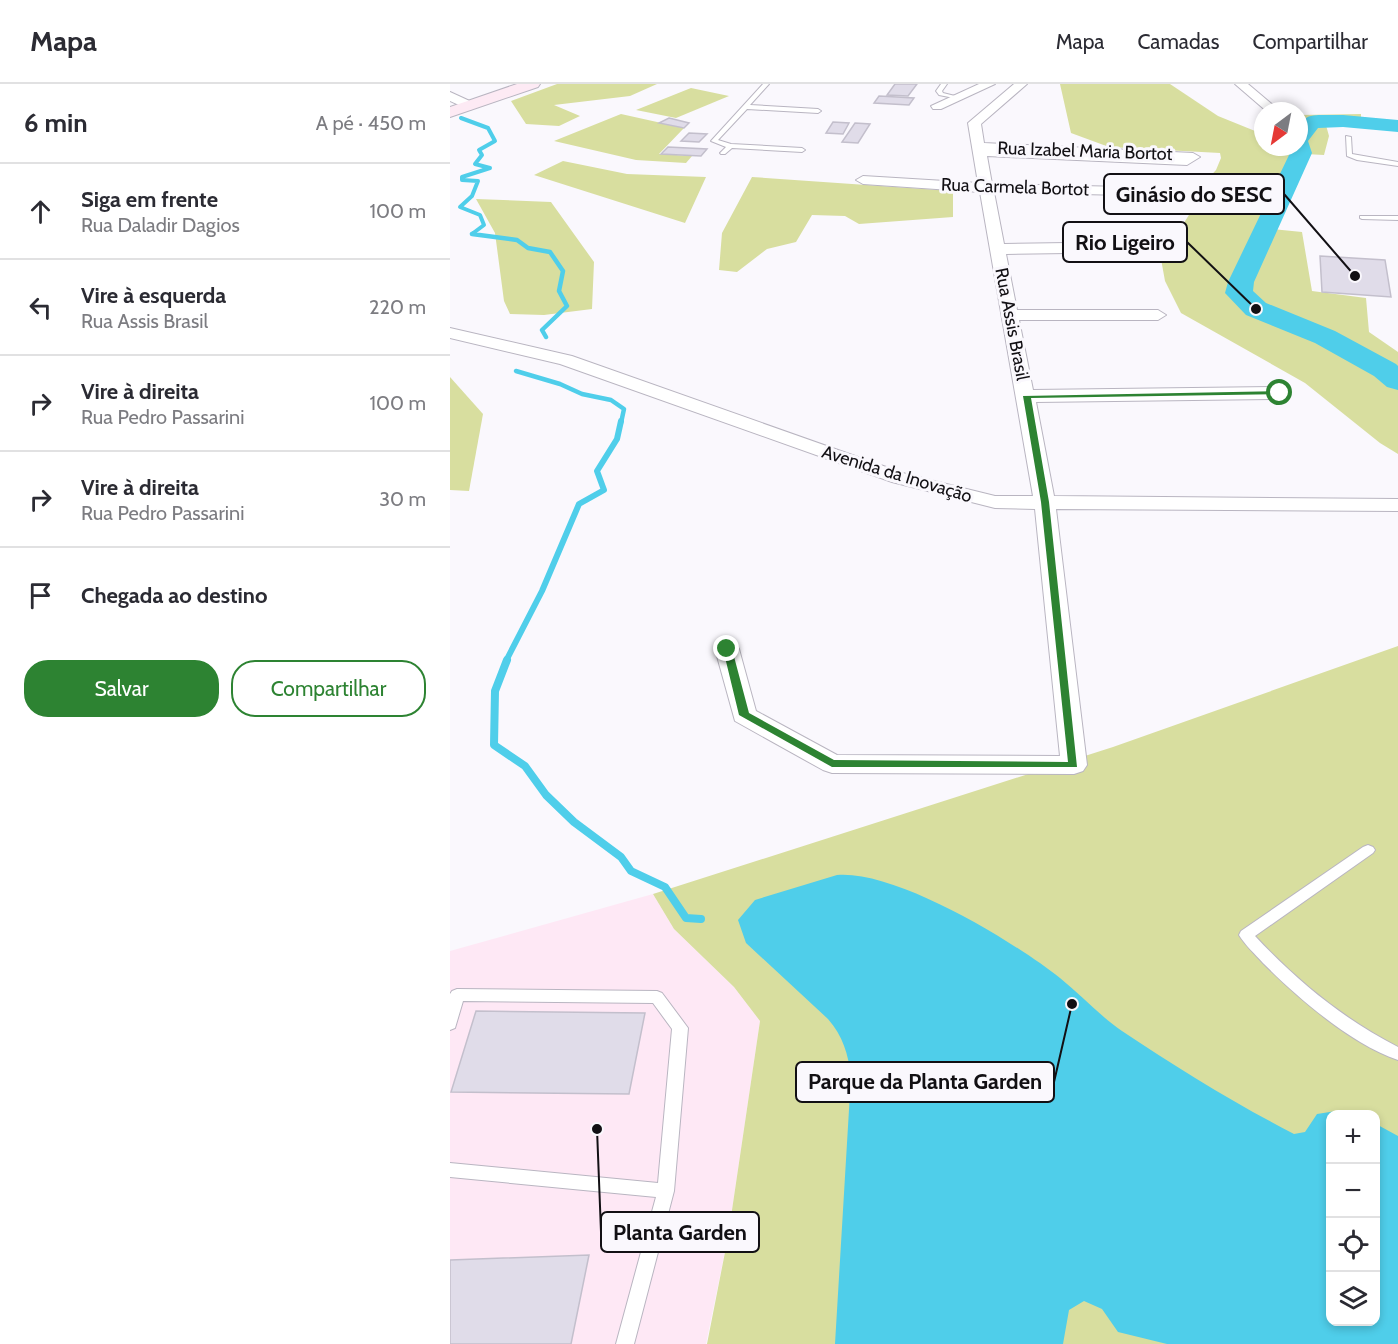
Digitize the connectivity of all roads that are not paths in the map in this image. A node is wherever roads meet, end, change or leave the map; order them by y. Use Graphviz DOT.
graph roads {
  1 [pos="532,84"];
  2 [pos="766,84"];
  3 [pos="944,84"];
  4 [pos="989,84"];
  5 [pos="1021,84"];
  6 [pos="1241,84"];
  7 [pos="450,96"];
  8 [pos="957,98"];
  9 [pos="1263,102"];
  10 [pos="470,106"];
  11 [pos="937,106"];
  12 [pos="747,107"];
  13 [pos="818,111"];
  14 [pos="450,112"];
  15 [pos="1348,138"];
  16 [pos="730,146"];
  17 [pos="979,149"];
  18 [pos="802,150"];
  19 [pos="723,153"];
  20 [pos="1398,164"];
  21 [pos="863,180"];
  22 [pos="986,188"];
  23 [pos="1168,192"];
  24 [pos="1362,217"];
  25 [pos="1398,218"];
  26 [pos="1138,247"];
  27 [pos="998,249"];
  28 [pos="1011,315"];
  29 [pos="1158,315"];
  30 [pos="450,333"];
  31 [pos="1280,393"];
  32 [pos="1027,396"];
  33 [pos="1045,502"];
  34 [pos="1398,505"];
  35 [pos="727,649"];
  36 [pos="1368,850"];
  37 [pos="450,1024"];
  38 [pos="1398,1054"];
  39 [pos="450,1170"];
  40 [pos="666,1191"];
  41 [pos="625,1344"];
  1 -- 10 [label="main road"];
  2 -- 12 [label="lane"];
  3 -- 8 [label="lane"];
  4 -- 8 [label="street"];
  5 -- 17 [label="street, Rua Assis Brasil"];
  6 -- 9 [label="street"];
  7 -- 10 [label="street"];
  8 -- 11 [label="street"];
  10 -- 14 [label="main road"];
  12 -- 13 [label="lane"];
  12 -- 16 [label="lane"];
  15 -- 20 [label="lane"];
  16 -- 18 [label="lane"];
  16 -- 19 [label="lane"];
  17 -- 17 [label="street, Rua Izabel Maria Bortot"];
  17 -- 22 [label="street, Rua Assis Brasil"];
  21 -- 22 [label="street, Rua Carmela Bortot"];
  22 -- 23 [label="street, Rua Carmela Bortot"];
  22 -- 27 [label="street, Rua Assis Brasil"];
  24 -- 25 [label="lane"];
  26 -- 27 [label="street"];
  27 -- 28 [label="street, Rua Assis Brasil"];
  28 -- 29 [label="street"];
  28 -- 32 [label="street, Rua Assis Brasil"];
  30 -- 33 [label="street, Avenida da Inovação"];
  31 -- 32 [label="street"];
  32 -- 33 [label="street, Rua Assis Brasil"];
  33 -- 34 [label="street, Avenida da Inovação"];
  33 -- 35 [label="street, Rua Assis Brasil"];
  36 -- 38 [label="lane"];
  37 -- 40 [label="lane"];
  39 -- 40 [label="lane"];
  40 -- 41 [label="lane"];
}
